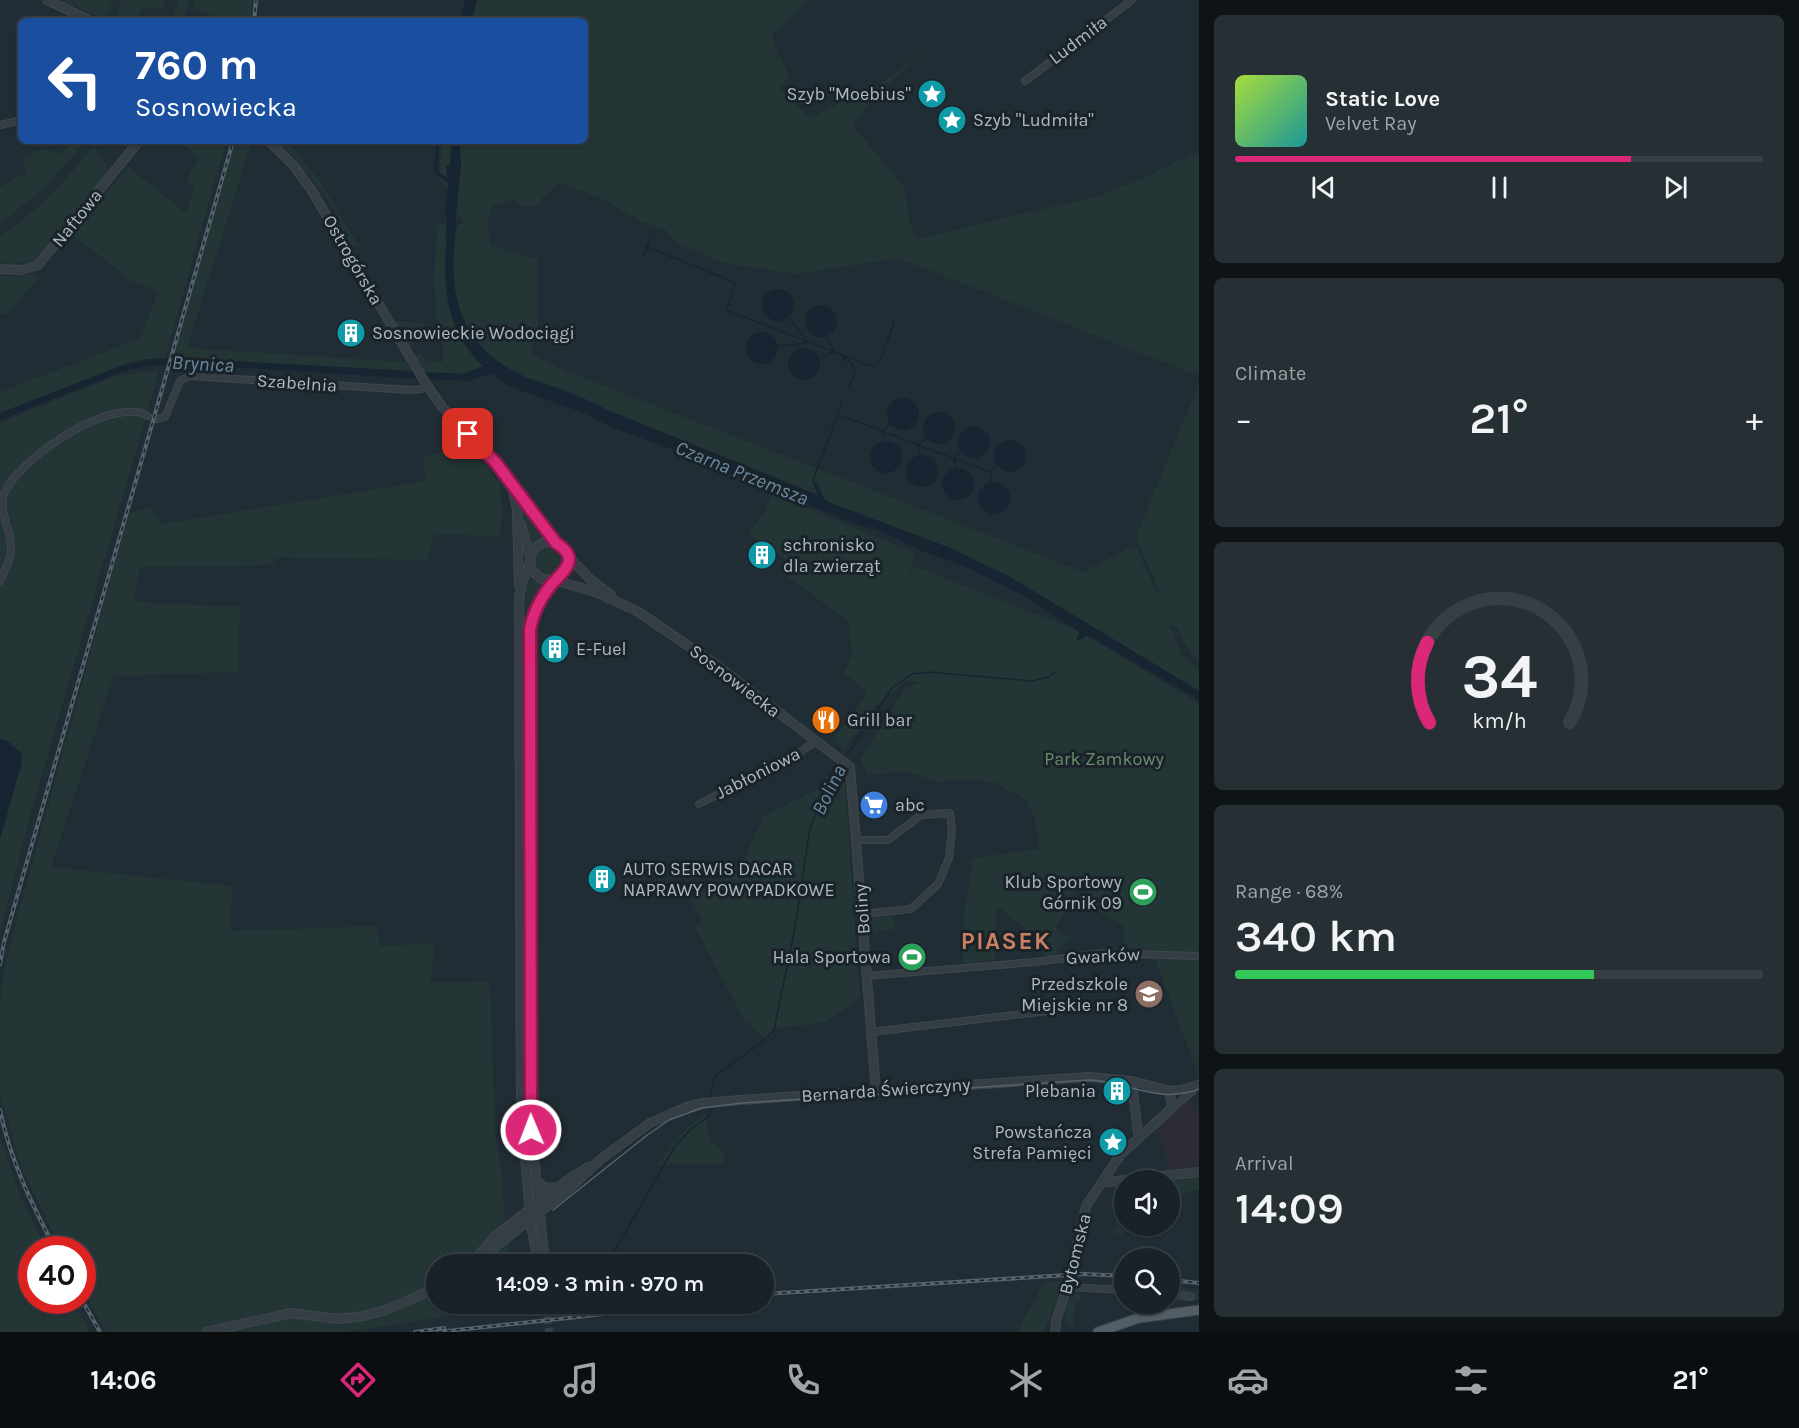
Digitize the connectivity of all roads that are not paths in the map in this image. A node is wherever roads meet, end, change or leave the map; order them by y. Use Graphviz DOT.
graph roads {
  1 [pos="47,0"];
  2 [pos="1132,0"];
  3 [pos="85,18"];
  4 [pos="1025,81"];
  5 [pos="18,121"];
  6 [pos="0,125"];
  7 [pos="137,144"];
  8 [pos="272,144"];
  9 [pos="0,269"];
  10 [pos="427,385"];
  11 [pos="148,416"];
  12 [pos="156,419"];
  13 [pos="511,483"];
  14 [pos="517,512"];
  15 [pos="556,543"];
  16 [pos="568,556"];
  17 [pos="530,559"];
  18 [pos="554,580"];
  19 [pos="0,581"];
  20 [pos="519,599"];
  21 [pos="619,602"];
  22 [pos="520,730"];
  23 [pos="530,730"];
  24 [pos="816,741"];
  25 [pos="848,764"];
  26 [pos="699,804"];
  27 [pos="857,840"];
  28 [pos="862,914"];
  29 [pos="525,919"];
  30 [pos="1196,956"];
  31 [pos="867,976"];
  32 [pos="1048,1011"];
  33 [pos="871,1032"];
  34 [pos="1125,1081"];
  35 [pos="1141,1083"];
  36 [pos="1198,1084"];
  37 [pos="1166,1090"];
  38 [pos="876,1091"];
  39 [pos="1133,1092"];
  40 [pos="1172,1108"];
  41 [pos="1140,1136"];
  42 [pos="601,1159"];
  43 [pos="1115,1163"];
  44 [pos="1117,1170"];
  45 [pos="1199,1172"];
  46 [pos="1180,1174"];
  47 [pos="535,1179"];
  48 [pos="1104,1180"];
  49 [pos="1114,1180"];
  50 [pos="560,1187"];
  51 [pos="534,1207"];
  52 [pos="535,1216"];
  53 [pos="511,1235"];
  54 [pos="534,1241"];
  55 [pos="480,1254"];
  56 [pos="485,1254"];
  57 [pos="536,1254"];
  58 [pos="542,1254"];
  59 [pos="1067,1287"];
  60 [pos="1114,1289"];
  61 [pos="426,1292"];
  62 [pos="1180,1295"];
  63 [pos="1191,1297"];
  64 [pos="1199,1310"];
  65 [pos="1056,1321"];
  66 [pos="207,1332"];
  67 [pos="1050,1332"];
  68 [pos="1055,1332"];
  69 [pos="1098,1332"];
  1 -- 3 [label="street"];
  2 -- 4 [label="street, Ludmiła"];
  5 -- 6 [label="street"];
  7 -- 9 [label="street, Naftowa"];
  8 -- 10 [label="street, Ostrogórska"];
  10 -- 12 [label="street, Szabelnia"];
  10 -- 13 [label="street, Sosnowiecka"];
  11 -- 19 [label="street"];
  13 -- 14 [label="street, Sosnowiecka"];
  13 -- 15 [label="street, Sosnowiecka"];
  14 -- 17 [label="street, Sosnowiecka"];
  14 -- 20 [label="street"];
  15 -- 16 [label="street, Sosnowiecka"];
  15 -- 17 [label="street"];
  16 -- 18 [label="street"];
  16 -- 21 [label="street, Sosnowiecka"];
  17 -- 18 [label="street, Sosnowiecka"];
  17 -- 20 [label="street"];
  18 -- 21 [label="street, Sosnowiecka"];
  18 -- 23 [label="street"];
  20 -- 22 [label="street"];
  21 -- 24 [label="street, Sosnowiecka"];
  22 -- 23 [label="street"];
  22 -- 29 [label="street"];
  23 -- 29 [label="street"];
  24 -- 25 [label="street, Sosnowiecka"];
  24 -- 26 [label="street, Jabłoniowa"];
  25 -- 27 [label="street, Boliny"];
  27 -- 28 [label="street, Boliny"];
  27 -- 28 [label="street"];
  28 -- 31 [label="street, Boliny"];
  29 -- 47 [label="street"];
  29 -- 51 [label="street"];
  30 -- 31 [label="street, Gwarków"];
  31 -- 33 [label="street, Boliny"];
  32 -- 33 [label="street"];
  33 -- 38 [label="street, Boliny"];
  34 -- 35 [label="street, Bernarda Świerczyny"];
  34 -- 38 [label="street, Bernarda Świerczyny"];
  34 -- 39 [label="street"];
  35 -- 37 [label="street, Bernarda Świerczyny"];
  35 -- 39 [label="street"];
  36 -- 37 [label="street, Bytomska"];
  36 -- 40 [label="street, Bytomska"];
  37 -- 40 [label="street"];
  38 -- 42 [label="street, Bernarda Świerczyny"];
  39 -- 41 [label="street"];
  40 -- 41 [label="street, Bytomska"];
  41 -- 43 [label="street, Bytomska"];
  42 -- 50 [label="street, Bernarda Świerczyny"];
  42 -- 52 [label="street, Bernarda Świerczyny"];
  43 -- 44 [label="street"];
  43 -- 48 [label="street, Bytomska"];
  45 -- 46 [label="street"];
  47 -- 50 [label="street"];
  47 -- 51 [label="street"];
  48 -- 49 [label="street"];
  48 -- 59 [label="street, Bytomska"];
  50 -- 51 [label="street, Bernarda Świerczyny"];
  51 -- 52 [label="street"];
  51 -- 55 [label="street, Bernarda Świerczyny"];
  52 -- 53 [label="street, Bernarda Świerczyny"];
  52 -- 54 [label="street"];
  52 -- 58 [label="street"];
  53 -- 54 [label="street"];
  53 -- 56 [label="street, Bernarda Świerczyny"];
  54 -- 57 [label="street"];
  59 -- 60 [label="street"];
  59 -- 65 [label="street, Bytomska"];
  61 -- 66 [label="street"];
  62 -- 63 [label="street"];
  64 -- 69 [label="main road"];
  65 -- 67 [label="street, Bytomska"];
  65 -- 68 [label="street, Bytomska"];
}
